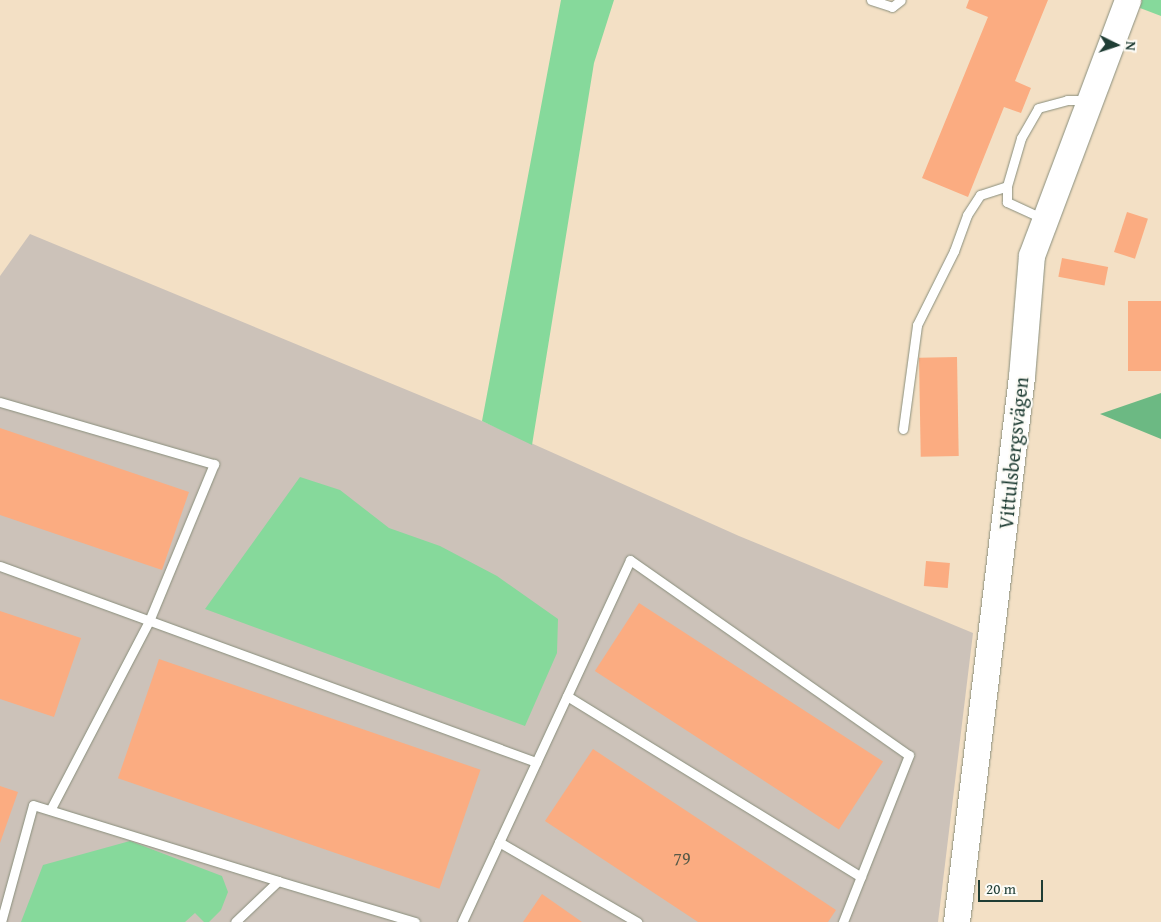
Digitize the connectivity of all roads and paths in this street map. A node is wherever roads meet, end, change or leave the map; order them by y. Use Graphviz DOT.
graph roads {
  1 [pos="871,0"];
  2 [pos="900,0"];
  3 [pos="1128,0"];
  4 [pos="1090,100"];
  5 [pos="1007,186"];
  6 [pos="1046,220"];
  7 [pos="0,402"];
  8 [pos="903,429"];
  9 [pos="0,566"];
  10 [pos="150,621"];
  11 [pos="567,696"];
  12 [pos="536,762"];
  13 [pos="50,810"];
  14 [pos="499,842"];
  15 [pos="861,877"];
  16 [pos="278,881"];
  17 [pos="4,898"];
  18 [pos="1,922"];
  19 [pos="235,922"];
  20 [pos="415,922"];
  21 [pos="462,922"];
  22 [pos="637,922"];
  23 [pos="843,922"];
  24 [pos="957,922"];
  1 -- 2 [label="lane"];
  3 -- 4 [label="street, Vittulsbergsvägen"];
  4 -- 5 [label="lane"];
  4 -- 6 [label="street, Vittulsbergsvägen"];
  5 -- 6 [label="lane"];
  5 -- 8 [label="lane"];
  6 -- 24 [label="street, Vittulsbergsvägen"];
  7 -- 10 [label="lane"];
  9 -- 10 [label="lane"];
  10 -- 12 [label="lane"];
  10 -- 13 [label="lane"];
  11 -- 12 [label="lane"];
  11 -- 15 [label="lane"];
  11 -- 15 [label="lane"];
  12 -- 14 [label="lane"];
  13 -- 16 [label="lane"];
  13 -- 17 [label="lane"];
  14 -- 21 [label="lane"];
  14 -- 22 [label="lane"];
  15 -- 23 [label="lane"];
  16 -- 19 [label="lane"];
  16 -- 20 [label="lane"];
  17 -- 18 [label="lane"];
}
